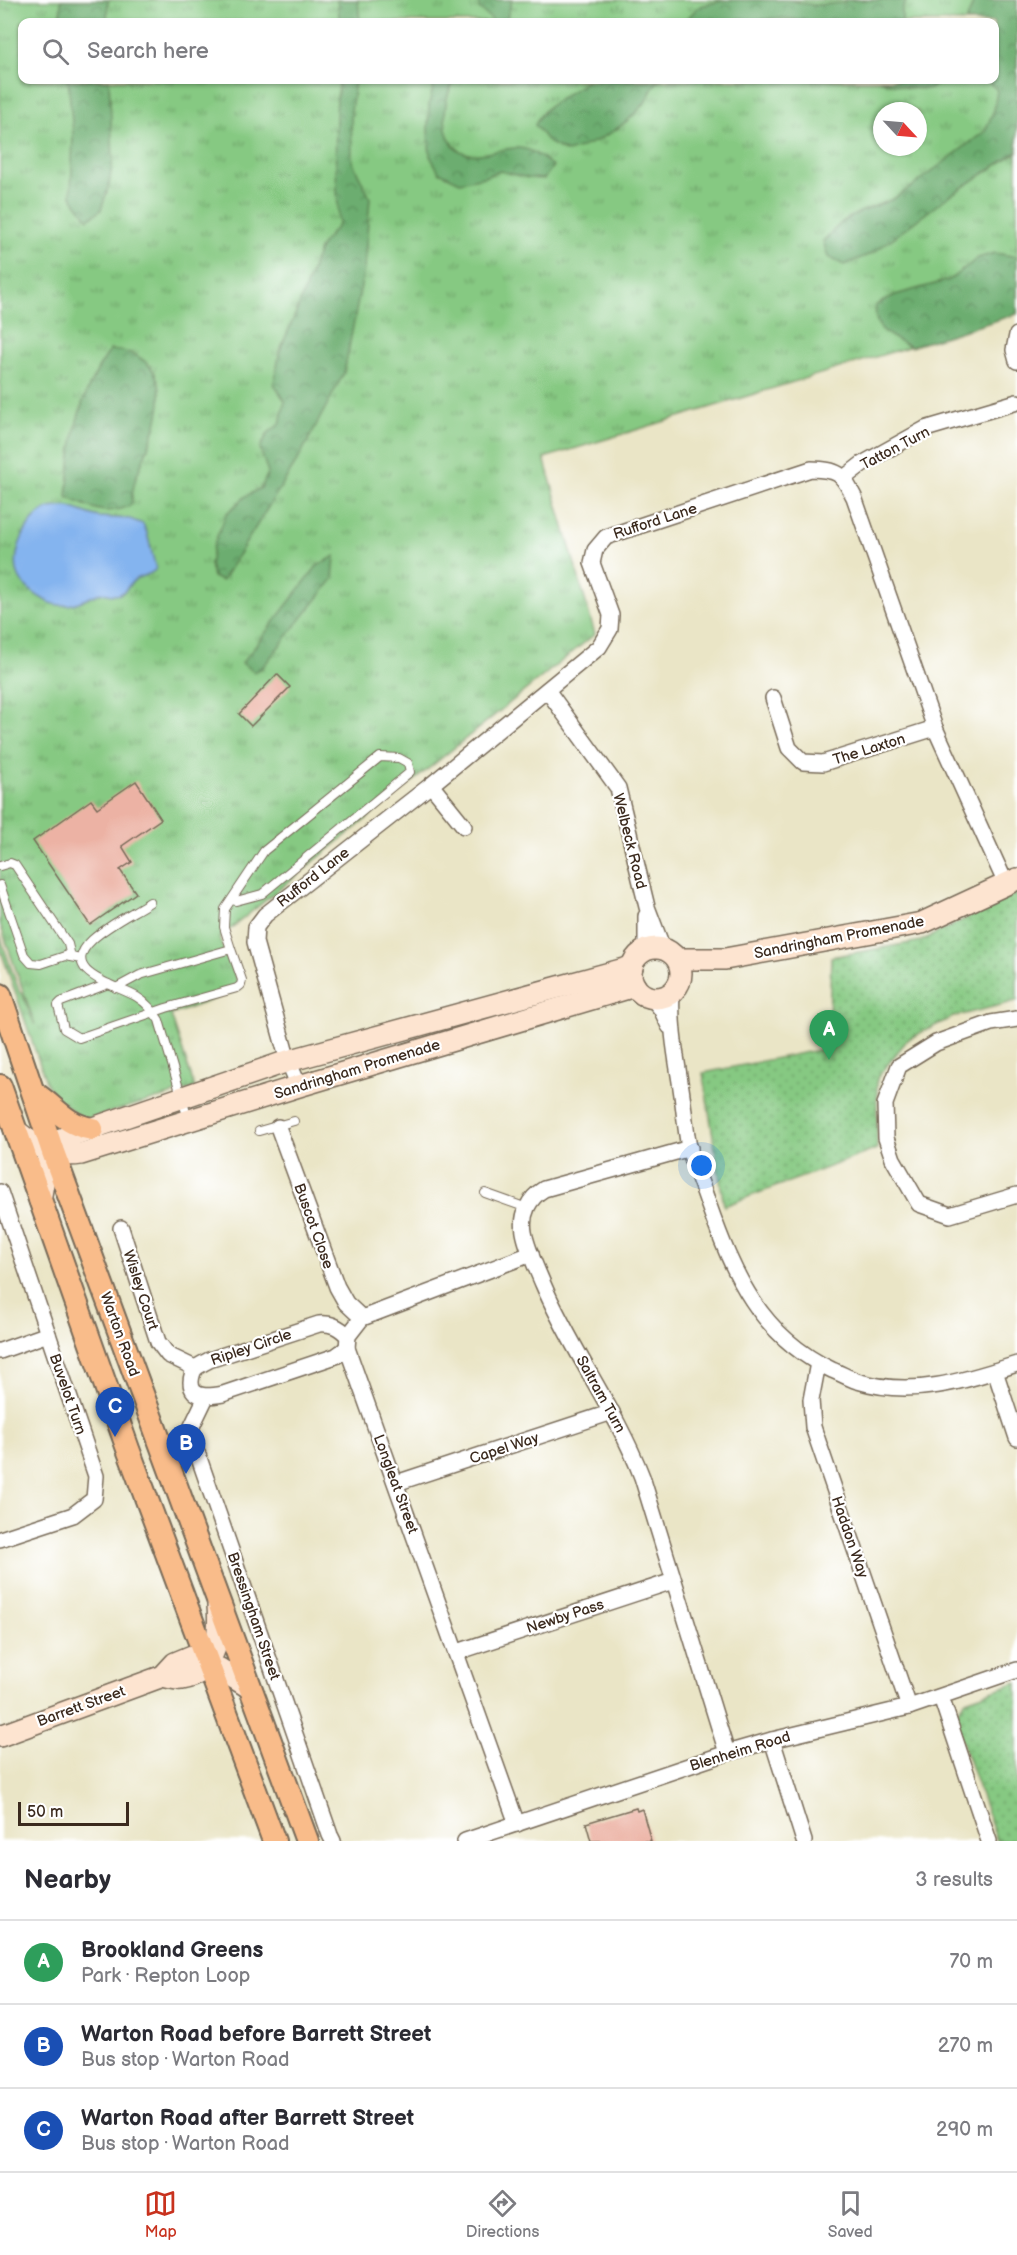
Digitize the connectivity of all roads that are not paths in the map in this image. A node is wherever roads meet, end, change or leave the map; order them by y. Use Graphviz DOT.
graph roads {
  1 [pos="1017,335"];
  2 [pos="1017,361"];
  3 [pos="1017,402"];
  4 [pos="844,478"];
  5 [pos="547,690"];
  6 [pos="773,698"];
  7 [pos="935,728"];
  8 [pos="431,785"];
  9 [pos="464,826"];
  10 [pos="0,866"];
  11 [pos="1012,881"];
  12 [pos="0,885"];
  13 [pos="231,900"];
  14 [pos="150,902"];
  15 [pos="231,949"];
  16 [pos="71,957"];
  17 [pos="81,958"];
  18 [pos="657,973"];
  19 [pos="112,986"];
  20 [pos="0,995"];
  21 [pos="154,1012"];
  22 [pos="1017,1019"];
  23 [pos="288,1061"];
  24 [pos="0,1086"];
  25 [pos="299,1086"];
  26 [pos="34,1093"];
  27 [pos="182,1099"];
  28 [pos="188,1120"];
  29 [pos="294,1121"];
  30 [pos="278,1127"];
  31 [pos="93,1129"];
  32 [pos="15,1130"];
  33 [pos="259,1131"];
  34 [pos="690,1148"];
  35 [pos="53,1152"];
  36 [pos="0,1192"];
  37 [pos="485,1193"];
  38 [pos="1017,1195"];
  39 [pos="40,1201"];
  40 [pos="527,1208"];
  41 [pos="121,1228"];
  42 [pos="531,1254"];
  43 [pos="362,1318"];
  44 [pos="48,1334"];
  45 [pos="347,1342"];
  46 [pos="0,1351"];
  47 [pos="818,1363"];
  48 [pos="1017,1364"];
  49 [pos="195,1368"];
  50 [pos="995,1371"];
  51 [pos="206,1397"];
  52 [pos="612,1412"];
  53 [pos="1017,1438"];
  54 [pos="396,1484"];
  55 [pos="0,1539"];
  56 [pos="673,1581"];
  57 [pos="217,1599"];
  58 [pos="457,1652"];
  59 [pos="208,1663"];
  60 [pos="1017,1670"];
  61 [pos="250,1688"];
  62 [pos="941,1697"];
  63 [pos="909,1707"];
  64 [pos="0,1736"];
  65 [pos="772,1740"];
  66 [pos="727,1753"];
  67 [pos="517,1824"];
  68 [pos="332,1838"];
  69 [pos="274,1841"];
  70 [pos="307,1841"];
  71 [pos="465,1841"];
  72 [pos="804,1841"];
  73 [pos="989,1841"];
  1 -- 2 [label="street"];
  3 -- 4 [label="street, Tatton Turn"];
  4 -- 5 [label="street, Rufford Lane"];
  4 -- 7 [label="street"];
  5 -- 8 [label="street, Rufford Lane"];
  5 -- 18 [label="street, Welbeck Road"];
  6 -- 7 [label="street, The Laxton"];
  7 -- 11 [label="street"];
  8 -- 9 [label="street"];
  8 -- 23 [label="street, Rufford Lane"];
  10 -- 16 [label="lane"];
  11 -- 18 [label="street, Sandringham Promenade"];
  12 -- 16 [label="lane"];
  13 -- 13 [label="lane"];
  13 -- 15 [label="lane"];
  14 -- 17 [label="lane"];
  15 -- 19 [label="lane"];
  15 -- 21 [label="lane"];
  16 -- 17 [label="lane"];
  17 -- 19 [label="lane"];
  18 -- 23 [label="street, Sandringham Promenade"];
  18 -- 25 [label="street, Sandringham Promenade"];
  18 -- 34 [label="street, Welbeck Road"];
  19 -- 21 [label="lane"];
  19 -- 21 [label="lane"];
  20 -- 26 [label="main road, Warton Road"];
  21 -- 27 [label="lane"];
  22 -- 38 [label="street"];
  23 -- 25 [label="street, Rufford Lane"];
  23 -- 27 [label="street, Sandringham Promenade"];
  24 -- 32 [label="main road, Warton Road"];
  25 -- 28 [label="street, Sandringham Promenade"];
  26 -- 31 [label="main road"];
  26 -- 35 [label="main road, Warton Road"];
  27 -- 28 [label="lane"];
  27 -- 31 [label="street, Sandringham Promenade"];
  28 -- 35 [label="street, Sandringham Promenade"];
  29 -- 30 [label="lane"];
  30 -- 33 [label="lane"];
  30 -- 43 [label="street, Buscot Close"];
  31 -- 35 [label="street, Sandringham Promenade"];
  32 -- 35 [label="street"];
  32 -- 39 [label="main road, Warton Road"];
  34 -- 40 [label="street"];
  34 -- 47 [label="street, Welbeck Road"];
  35 -- 39 [label="street"];
  35 -- 57 [label="main road, Warton Road"];
  36 -- 44 [label="street, Buvelot Turn"];
  37 -- 40 [label="lane"];
  39 -- 59 [label="main road, Warton Road"];
  40 -- 42 [label="street, Saltram Turn"];
  41 -- 49 [label="street, Wisley Court"];
  42 -- 43 [label="street"];
  42 -- 52 [label="street, Saltram Turn"];
  43 -- 45 [label="street"];
  44 -- 46 [label="street"];
  44 -- 55 [label="street, Buvelot Turn"];
  45 -- 49 [label="street, Ripley Circle"];
  45 -- 51 [label="street"];
  45 -- 54 [label="street, Longleat Street"];
  47 -- 50 [label="street, Welbeck Road"];
  47 -- 63 [label="street, Haddon Way"];
  48 -- 50 [label="street, Welbeck Road"];
  49 -- 51 [label="street, Ripley Circle"];
  50 -- 53 [label="street"];
  51 -- 68 [label="street, Bressingham Street"];
  52 -- 54 [label="street, Capel Way"];
  52 -- 56 [label="street, Saltram Turn"];
  54 -- 58 [label="street, Longleat Street"];
  56 -- 58 [label="street, Newby Pass"];
  56 -- 66 [label="street, Saltram Turn"];
  57 -- 59 [label="street"];
  57 -- 61 [label="main road, Warton Road"];
  58 -- 67 [label="street, Longleat Street"];
  59 -- 61 [label="street, Barrett Street"];
  59 -- 64 [label="street, Barrett Street"];
  59 -- 69 [label="main road, Warton Road"];
  60 -- 62 [label="street, Blenheim Road"];
  61 -- 70 [label="main road, Warton Road"];
  62 -- 63 [label="street, Blenheim Road"];
  62 -- 73 [label="street"];
  63 -- 65 [label="street, Blenheim Road"];
  65 -- 66 [label="street, Blenheim Road"];
  65 -- 72 [label="street"];
  66 -- 67 [label="street, Blenheim Road"];
  67 -- 71 [label="street, Blenheim Road"];
}
